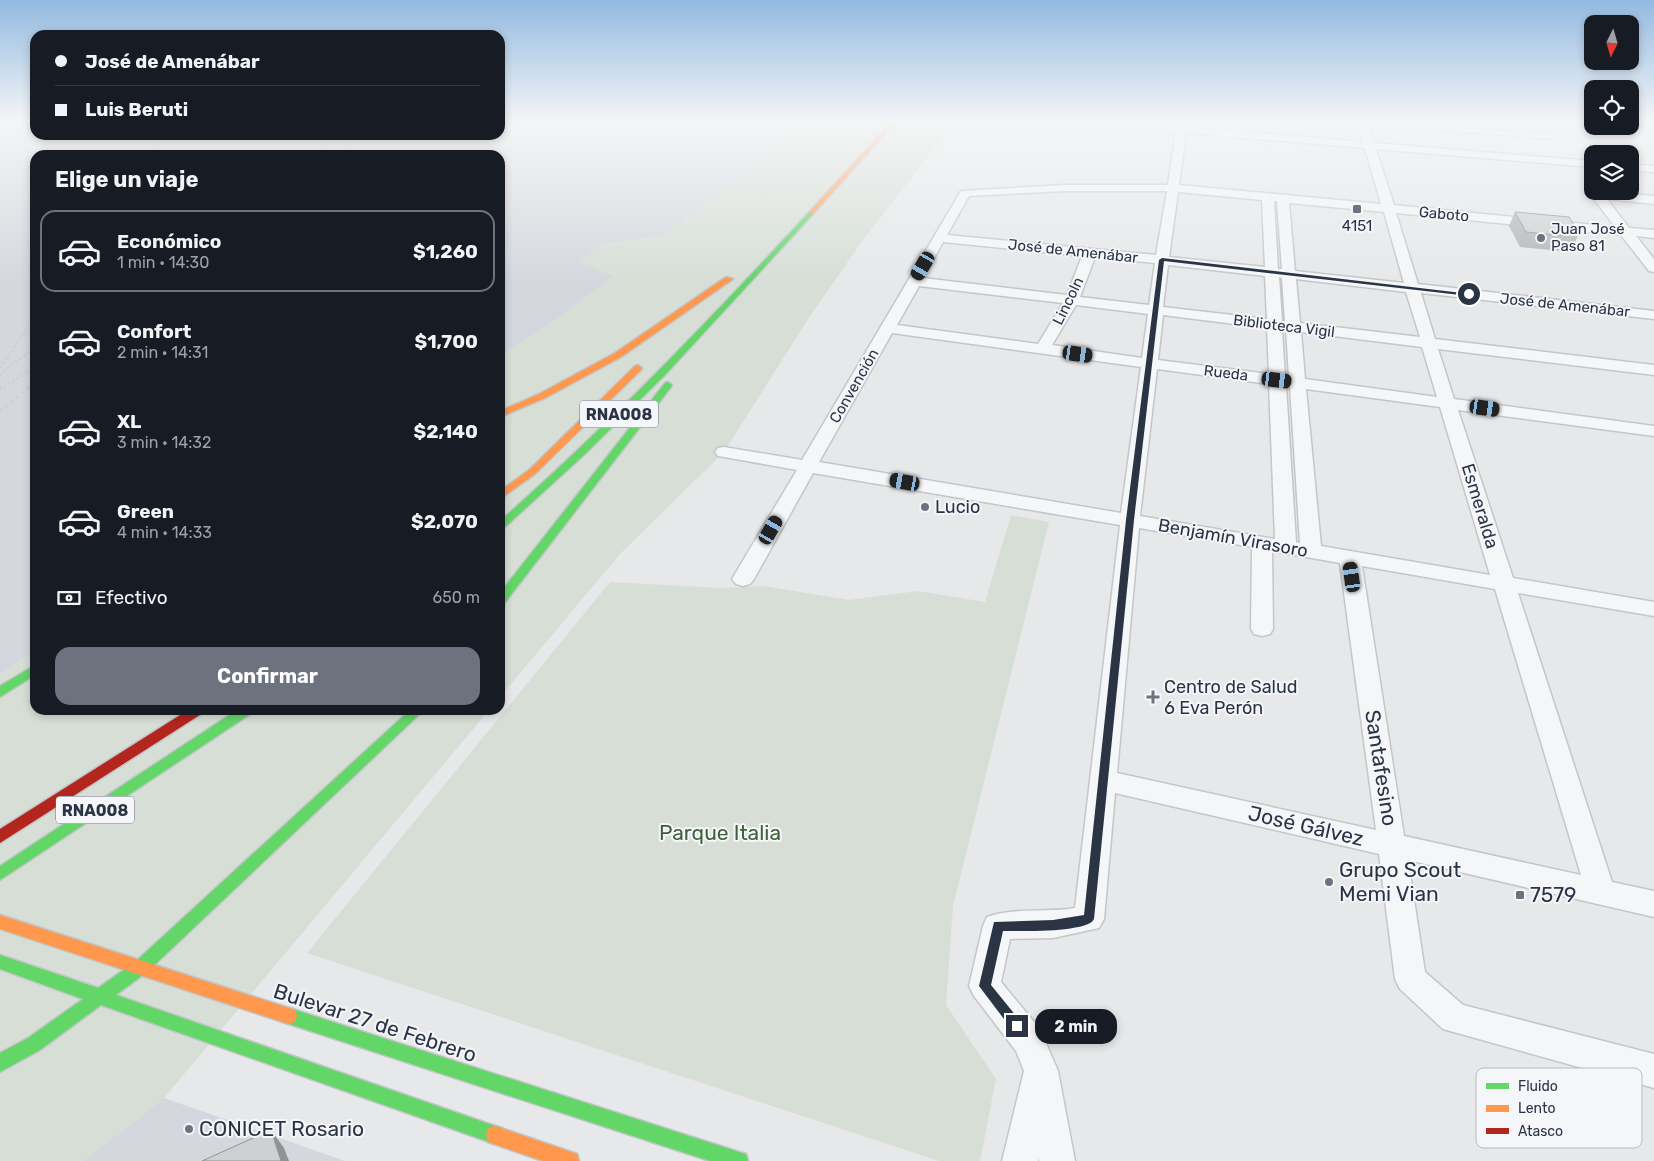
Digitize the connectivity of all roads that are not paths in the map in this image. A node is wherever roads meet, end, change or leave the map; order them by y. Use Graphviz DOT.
graph roads {
  1 [pos="846,174"];
  2 [pos="1176,174"];
  3 [pos="1379,174"];
  4 [pos="1174,188"];
  5 [pos="965,193"];
  6 [pos="1639,197"];
  7 [pos="1275,198"];
  8 [pos="1601,200"];
  9 [pos="1654,200"];
  10 [pos="1390,209"];
  11 [pos="1625,231"];
  12 [pos="1654,234"];
  13 [pos="939,238"];
  14 [pos="1090,252"];
  15 [pos="1162,260"];
  16 [pos="1654,268"];
  17 [pos="1272,272"];
  18 [pos="1289,274"];
  19 [pos="914,281"];
  20 [pos="1413,288"];
  21 [pos="732,297"];
  22 [pos="1072,300"];
  23 [pos="1156,310"];
  24 [pos="1654,315"];
  25 [pos="1274,324"];
  26 [pos="680,327"];
  27 [pos="1293,327"];
  28 [pos="887,328"];
  29 [pos="1429,343"];
  30 [pos="1042,349"];
  31 [pos="645,362"];
  32 [pos="1150,363"];
  33 [pos="1654,370"];
  34 [pos="1277,380"];
  35 [pos="1298,382"];
  36 [pos="1447,403"];
  37 [pos="505,412"];
  38 [pos="1654,431"];
  39 [pos="724,452"];
  40 [pos="808,466"];
  41 [pos="505,492"];
  42 [pos="1130,520"];
  43 [pos="505,522"];
  44 [pos="1262,542"];
  45 [pos="1286,546"];
  46 [pos="1311,551"];
  47 [pos="1350,557"];
  48 [pos="743,579"];
  49 [pos="1504,584"];
  50 [pos="505,595"];
  51 [pos="1654,609"];
  52 [pos="1262,629"];
  53 [pos="30,673"];
  54 [pos="0,692"];
  55 [pos="190,715"];
  56 [pos="239,715"];
  57 [pos="413,715"];
  58 [pos="1103,780"];
  59 [pos="0,837"];
  60 [pos="1393,845"];
  61 [pos="0,874"];
  62 [pos="1601,892"];
  63 [pos="1654,904"];
  64 [pos="0,922"];
  65 [pos="0,962"];
  66 [pos="142,967"];
  67 [pos="102,998"];
  68 [pos="0,1063"];
  69 [pos="1041,1071"];
  70 [pos="1654,1071"];
  71 [pos="570,1161"];
  72 [pos="739,1161"];
  73 [pos="1020,1161"];
  74 [pos="1057,1161"];
  1 -- 21 [label="main road, RNA008"];
  2 -- 4 [label="street"];
  3 -- 10 [label="street, Esmeralda"];
  4 -- 5 [label="street, Gaboto"];
  4 -- 7 [label="street, Gaboto"];
  4 -- 15 [label="street"];
  5 -- 13 [label="street, Convención"];
  6 -- 9 [label="street"];
  7 -- 10 [label="street, Gaboto"];
  7 -- 17 [label="street"];
  7 -- 18 [label="street"];
  8 -- 11 [label="street"];
  10 -- 11 [label="street, Gaboto"];
  10 -- 20 [label="street, Esmeralda"];
  11 -- 12 [label="street, Gaboto"];
  11 -- 16 [label="street"];
  13 -- 14 [label="street, José de Amenábar"];
  13 -- 19 [label="street, Convención"];
  14 -- 15 [label="street, José de Amenábar"];
  14 -- 22 [label="street, Lincoln"];
  15 -- 17 [label="street, José de Amenábar"];
  15 -- 23 [label="street"];
  17 -- 18 [label="street, José de Amenábar"];
  17 -- 25 [label="street"];
  18 -- 20 [label="street, José de Amenábar"];
  18 -- 27 [label="street"];
  19 -- 22 [label="street, Biblioteca Vigil"];
  19 -- 28 [label="street, Convención"];
  20 -- 24 [label="street, José de Amenábar"];
  20 -- 29 [label="street, Esmeralda"];
  21 -- 43 [label="main road, RNA008"];
  21 -- 50 [label="main road"];
  22 -- 23 [label="street, Biblioteca Vigil"];
  22 -- 30 [label="street, Lincoln"];
  23 -- 25 [label="street, Biblioteca Vigil"];
  23 -- 32 [label="street"];
  25 -- 27 [label="street, Biblioteca Vigil"];
  25 -- 34 [label="street"];
  26 -- 37 [label="main road, RNA008"];
  27 -- 29 [label="street, Biblioteca Vigil"];
  27 -- 35 [label="street"];
  28 -- 30 [label="street, Rueda"];
  28 -- 40 [label="street, Convención"];
  29 -- 33 [label="street, Biblioteca Vigil"];
  29 -- 36 [label="street, Esmeralda"];
  30 -- 32 [label="street, Rueda"];
  31 -- 41 [label="main road, RNA008"];
  32 -- 34 [label="street, Rueda"];
  32 -- 42 [label="street"];
  34 -- 35 [label="street, Rueda"];
  34 -- 45 [label="street"];
  35 -- 36 [label="street, Rueda"];
  35 -- 46 [label="street"];
  36 -- 38 [label="street, Rueda"];
  36 -- 49 [label="street, Esmeralda"];
  39 -- 40 [label="street, Benjamín Virasoro"];
  40 -- 42 [label="street, Benjamín Virasoro"];
  40 -- 48 [label="street, Convención"];
  42 -- 44 [label="street, Benjamín Virasoro"];
  42 -- 58 [label="street"];
  44 -- 45 [label="street, Benjamín Virasoro"];
  44 -- 52 [label="street"];
  45 -- 46 [label="street, Benjamín Virasoro"];
  46 -- 47 [label="street, Benjamín Virasoro"];
  47 -- 49 [label="street, Benjamín Virasoro"];
  47 -- 60 [label="street, Santafesino"];
  49 -- 51 [label="street, Benjamín Virasoro"];
  49 -- 62 [label="street, Esmeralda"];
  53 -- 54 [label="main road"];
  55 -- 59 [label="main road, RNA008"];
  56 -- 61 [label="main road, RNA008"];
  57 -- 66 [label="main road"];
  58 -- 60 [label="street, José Gálvez"];
  58 -- 69 [label="street"];
  60 -- 62 [label="street, José Gálvez"];
  60 -- 70 [label="street, Santafesino"];
  62 -- 63 [label="street, José Gálvez"];
  64 -- 66 [label="main road, Bulevar 27 de Febrero"];
  65 -- 67 [label="main road"];
  66 -- 67 [label="main road"];
  66 -- 72 [label="main road, Bulevar 27 de Febrero"];
  67 -- 68 [label="main road"];
  67 -- 71 [label="main road"];
  69 -- 73 [label="street"];
  69 -- 74 [label="street"];
}
